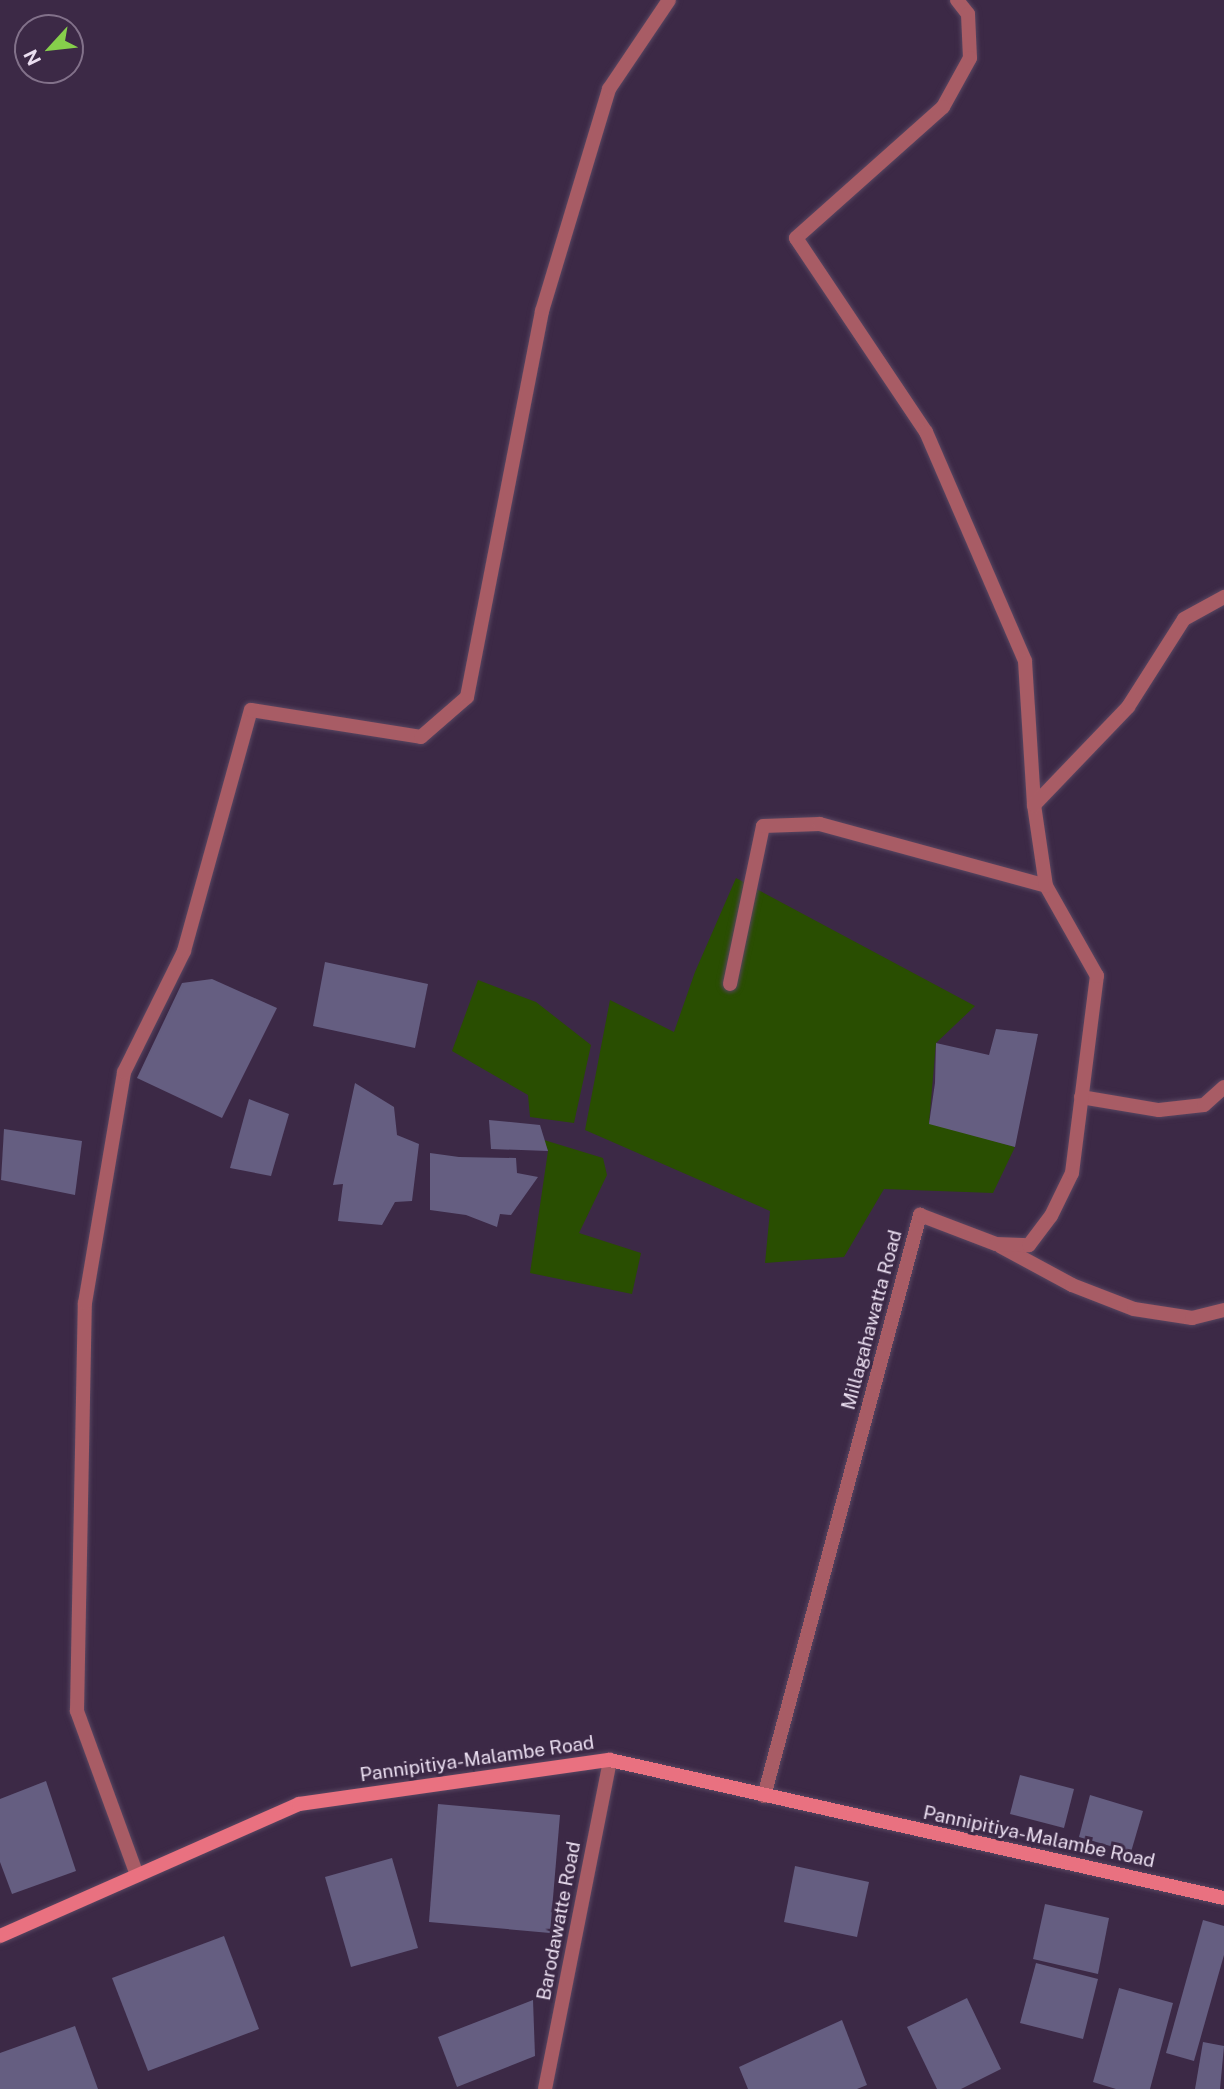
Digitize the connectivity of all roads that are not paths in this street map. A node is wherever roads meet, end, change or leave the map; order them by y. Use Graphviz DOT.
graph roads {
  1 [pos="669,0"];
  2 [pos="957,0"];
  3 [pos="1224,597"];
  4 [pos="1034,805"];
  5 [pos="1046,886"];
  6 [pos="730,984"];
  7 [pos="1224,1087"];
  8 [pos="1080,1097"];
  9 [pos="996,1244"];
  10 [pos="1224,1310"];
  11 [pos="610,1760"];
  12 [pos="764,1796"];
  13 [pos="137,1875"];
  14 [pos="1224,1898"];
  15 [pos="0,1936"];
  16 [pos="545,2089"];
  1 -- 13 [label="street"];
  2 -- 4 [label="street, Millagahawatta Road"];
  3 -- 4 [label="street"];
  4 -- 5 [label="street, Millagahawatta Road"];
  5 -- 6 [label="street"];
  5 -- 8 [label="street, Millagahawatta Road"];
  7 -- 8 [label="street"];
  8 -- 9 [label="street, Millagahawatta Road"];
  9 -- 10 [label="street"];
  9 -- 12 [label="street, Millagahawatta Road"];
  11 -- 12 [label="street, Pannipitiya-Malambe Road"];
  11 -- 13 [label="street, Pannipitiya-Malambe Road"];
  11 -- 16 [label="street, Barodawatte Road"];
  12 -- 14 [label="street, Pannipitiya-Malambe Road"];
  13 -- 15 [label="street, Pannipitiya-Malambe Road"];
}
